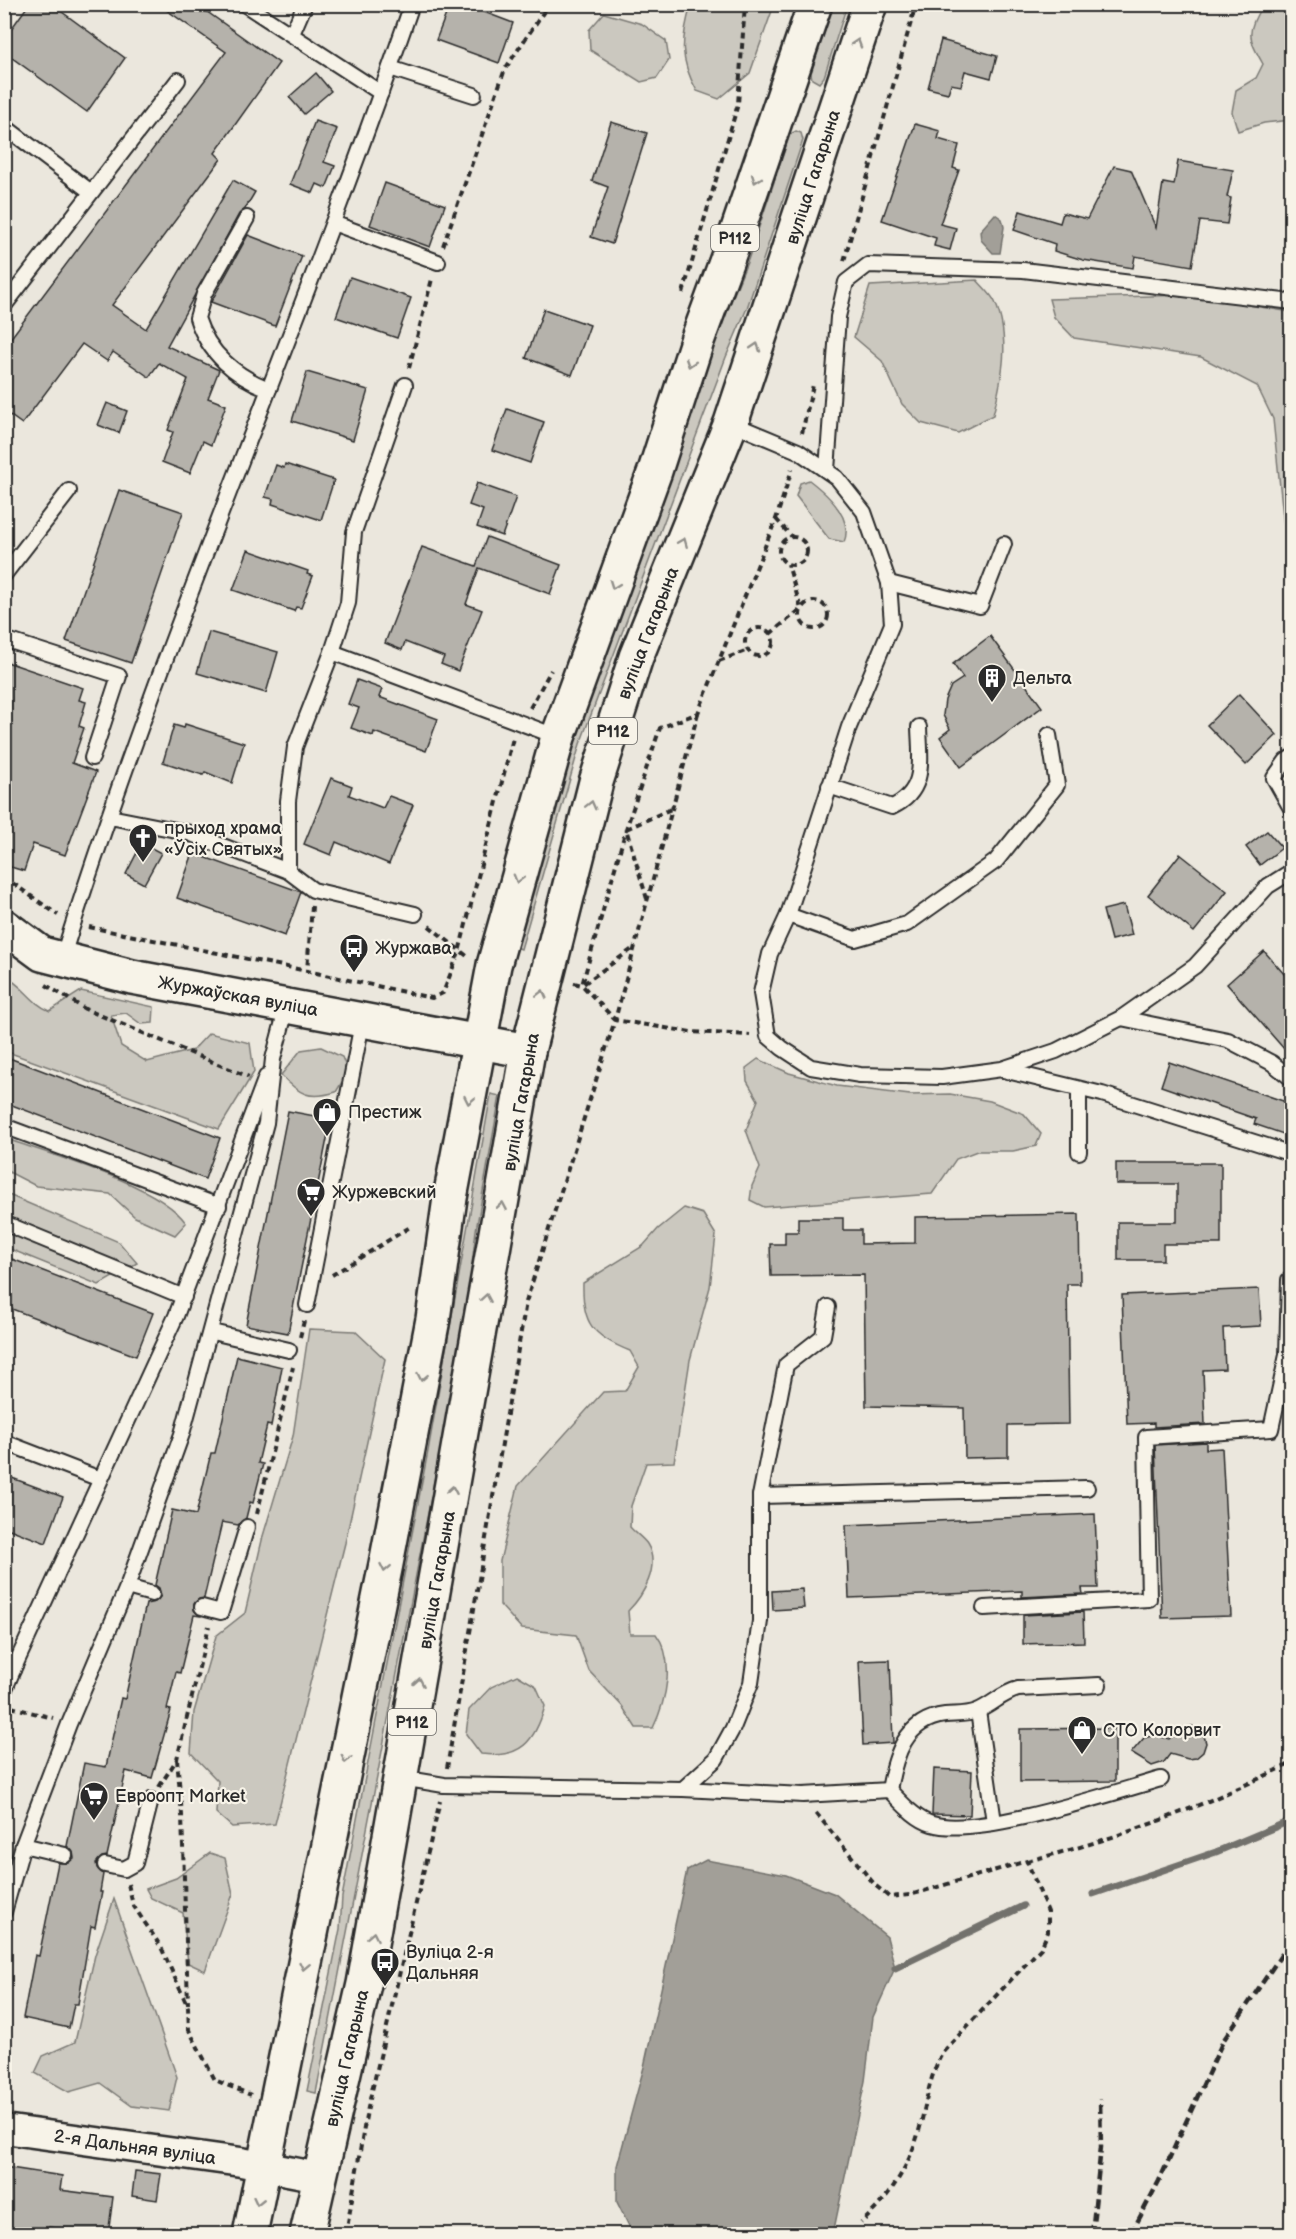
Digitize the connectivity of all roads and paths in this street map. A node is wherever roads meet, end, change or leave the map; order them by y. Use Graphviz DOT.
graph roads {
  1 [pos="244,4"];
  2 [pos="305,4"];
  3 [pos="412,4"];
  4 [pos="549,4"];
  5 [pos="745,4"];
  6 [pos="815,4"];
  7 [pos="870,4"];
  8 [pos="916,4"];
  9 [pos="292,34"];
  10 [pos="795,64"];
  11 [pos="390,68"];
  12 [pos="178,80"];
  13 [pos="845,80"];
  14 [pos="381,93"];
  15 [pos="474,95"];
  16 [pos="4,126"];
  17 [pos="772,132"];
  18 [pos="822,149"];
  19 [pos="92,192"];
  20 [pos="247,218"];
  21 [pos="333,223"];
  22 [pos="438,262"];
  23 [pos="843,264"];
  24 [pos="682,294"];
  25 [pos="1292,302"];
  26 [pos="4,306"];
  27 [pos="815,374"];
  28 [pos="405,385"];
  29 [pos="269,389"];
  30 [pos="731,423"];
  31 [pos="798,450"];
  32 [pos="827,470"];
  33 [pos="69,491"];
  34 [pos="777,519"];
  35 [pos="792,537"];
  36 [pos="1004,544"];
  37 [pos="788,564"];
  38 [pos="4,576"];
  39 [pos="889,583"];
  40 [pos="801,609"];
  41 [pos="770,634"];
  42 [pos="4,639"];
  43 [pos="748,650"];
  44 [pos="332,652"];
  45 [pos="719,661"];
  46 [pos="553,666"];
  47 [pos="698,712"];
  48 [pos="521,724"];
  49 [pos="919,727"];
  50 [pos="1049,735"];
  51 [pos="558,737"];
  52 [pos="1292,757"];
  53 [pos="92,758"];
  54 [pos="830,786"];
  55 [pos="671,809"];
  56 [pos="1292,810"];
  57 [pos="110,817"];
  58 [pos="626,829"];
  59 [pos="288,872"];
  60 [pos="1292,872"];
  61 [pos="4,877"];
  62 [pos="313,890"];
  63 [pos="647,900"];
  64 [pos="415,914"];
  65 [pos="788,915"];
  66 [pos="73,924"];
  67 [pos="4,926"];
  68 [pos="635,947"];
  69 [pos="459,952"];
  70 [pos="473,960"];
  71 [pos="49,970"];
  72 [pos="307,971"];
  73 [pos="582,985"];
  74 [pos="288,1005"];
  75 [pos="363,1018"];
  76 [pos="1121,1018"];
  77 [pos="615,1020"];
  78 [pos="768,1036"];
  79 [pos="481,1043"];
  80 [pos="528,1051"];
  81 [pos="273,1059"];
  82 [pos="1002,1069"];
  83 [pos="1292,1079"];
  84 [pos="260,1081"];
  85 [pos="1079,1089"];
  86 [pos="4,1126"];
  87 [pos="1079,1152"];
  88 [pos="1292,1154"];
  89 [pos="219,1206"];
  90 [pos="4,1222"];
  91 [pos="410,1227"];
  92 [pos="1292,1278"];
  93 [pos="311,1288"];
  94 [pos="184,1297"];
  95 [pos="307,1305"];
  96 [pos="828,1306"];
  97 [pos="212,1332"];
  98 [pos="294,1351"];
  99 [pos="4,1442"];
  100 [pos="100,1479"];
  101 [pos="1087,1488"];
  102 [pos="760,1496"];
  103 [pos="247,1527"];
  104 [pos="126,1587"];
  105 [pos="153,1594"];
  106 [pos="202,1607"];
  107 [pos="984,1608"];
  108 [pos="221,1612"];
  109 [pos="9,1668"];
  110 [pos="1099,1685"];
  111 [pos="4,1690"];
  112 [pos="4,1705"];
  113 [pos="978,1711"];
  114 [pos="55,1718"];
  115 [pos="177,1759"];
  116 [pos="1292,1763"];
  117 [pos="402,1778"];
  118 [pos="1161,1779"];
  119 [pos="444,1785"];
  120 [pos="683,1789"];
  121 [pos="889,1790"];
  122 [pos="803,1796"];
  123 [pos="151,1800"];
  124 [pos="994,1822"];
  125 [pos="22,1845"];
  126 [pos="65,1856"];
  127 [pos="1027,1861"];
  128 [pos="105,1865"];
  129 [pos="124,1869"];
  130 [pos="4,1912"];
  131 [pos="188,2007"];
  132 [pos="252,2096"];
  133 [pos="4,2129"];
  134 [pos="265,2167"];
  135 [pos="319,2177"];
  136 [pos="861,2223"];
  137 [pos="250,2235"];
  138 [pos="307,2235"];
  139 [pos="346,2235"];
  1 -- 9 [label="lane"];
  2 -- 9 [label="lane"];
  3 -- 11 [label="lane"];
  4 -- 22 [label="path"];
  5 -- 24 [label="path"];
  6 -- 10 [label="main road, Р112"];
  13 -- 7 [label="main road, вуліца Гагарына / Р112, one-way"];
  8 -- 23 [label="path"];
  9 -- 14 [label="lane"];
  10 -- 13 [label="main road"];
  10 -- 17 [label="main road, Р112"];
  11 -- 14 [label="lane"];
  11 -- 15 [label="lane"];
  12 -- 19 [label="lane"];
  13 -- 18 [label="main road, вуліца Гагарына / Р112"];
  14 -- 21 [label="lane"];
  16 -- 19 [label="lane"];
  17 -- 18 [label="main road"];
  17 -- 51 [label="main road, Р112, one-way"];
  30 -- 18 [label="main road, вуліца Гагарына / Р112, one-way"];
  19 -- 26 [label="lane"];
  20 -- 29 [label="lane"];
  21 -- 22 [label="lane"];
  21 -- 29 [label="lane"];
  22 -- 28 [label="path"];
  25 -- 32 [label="lane"];
  27 -- 31 [label="path"];
  28 -- 44 [label="lane"];
  29 -- 57 [label="lane"];
  30 -- 31 [label="lane"];
  80 -- 30 [label="main road, вуліца Гагарына / Р112, one-way"];
  31 -- 32 [label="lane"];
  31 -- 34 [label="path"];
  32 -- 39 [label="lane"];
  33 -- 38 [label="lane"];
  34 -- 35 [label="path"];
  34 -- 45 [label="path"];
  35 -- 37 [label="path"];
  35 -- 37 [label="path"];
  36 -- 39 [label="lane"];
  37 -- 40 [label="path"];
  39 -- 54 [label="lane"];
  40 -- 40 [label="path"];
  40 -- 41 [label="path"];
  41 -- 43 [label="path"];
  41 -- 43 [label="path"];
  42 -- 53 [label="lane"];
  43 -- 45 [label="path"];
  44 -- 48 [label="lane"];
  44 -- 59 [label="lane"];
  45 -- 47 [label="path"];
  46 -- 48 [label="path"];
  47 -- 55 [label="path"];
  47 -- 58 [label="path"];
  48 -- 51 [label="lane"];
  48 -- 69 [label="path"];
  49 -- 54 [label="lane"];
  50 -- 65 [label="lane"];
  51 -- 79 [label="main road, Р112, one-way"];
  52 -- 56 [label="lane"];
  54 -- 65 [label="lane"];
  55 -- 58 [label="path"];
  55 -- 63 [label="path"];
  57 -- 59 [label="lane"];
  57 -- 66 [label="lane"];
  58 -- 63 [label="path"];
  58 -- 73 [label="path"];
  59 -- 62 [label="lane"];
  60 -- 76 [label="lane"];
  61 -- 66 [label="path"];
  62 -- 64 [label="lane"];
  62 -- 72 [label="path"];
  63 -- 68 [label="path"];
  64 -- 69 [label="path"];
  65 -- 78 [label="lane"];
  66 -- 71 [label="lane"];
  66 -- 72 [label="path"];
  67 -- 71 [label="main road, Журжаўская вуліца"];
  68 -- 73 [label="path"];
  68 -- 77 [label="path"];
  69 -- 70 [label="path"];
  69 -- 72 [label="path"];
  71 -- 74 [label="main road, Журжаўская вуліца"];
  71 -- 84 [label="path"];
  73 -- 77 [label="path"];
  74 -- 75 [label="main road, Журжаўская вуліца"];
  74 -- 81 [label="lane"];
  75 -- 79 [label="main road, Журжаўская вуліца"];
  75 -- 93 [label="lane"];
  76 -- 82 [label="lane"];
  76 -- 83 [label="lane"];
  77 -- 78 [label="path"];
  77 -- 119 [label="path"];
  78 -- 82 [label="lane"];
  79 -- 80 [label="main road, Журжаўская вуліца"];
  79 -- 134 [label="main road, Р112, one-way"];
  117 -- 80 [label="main road, вуліца Гагарына / Р112, one-way"];
  81 -- 89 [label="lane"];
  81 -- 97 [label="lane"];
  82 -- 85 [label="lane"];
  85 -- 87 [label="lane"];
  85 -- 88 [label="lane"];
  86 -- 89 [label="lane"];
  89 -- 94 [label="lane"];
  90 -- 94 [label="lane"];
  91 -- 93 [label="path"];
  92 -- 107 [label="lane"];
  93 -- 95 [label="lane"];
  94 -- 100 [label="lane"];
  95 -- 98 [label="path"];
  96 -- 102 [label="lane"];
  97 -- 98 [label="lane"];
  97 -- 104 [label="lane"];
  98 -- 103 [label="path"];
  99 -- 100 [label="lane"];
  100 -- 109 [label="lane"];
  101 -- 102 [label="lane"];
  102 -- 120 [label="lane"];
  103 -- 108 [label="lane"];
  104 -- 105 [label="lane"];
  104 -- 125 [label="lane"];
  106 -- 108 [label="lane"];
  108 -- 115 [label="path"];
  109 -- 111 [label="lane"];
  110 -- 113 [label="lane"];
  112 -- 114 [label="path"];
  113 -- 121 [label="lane"];
  113 -- 124 [label="lane"];
  115 -- 123 [label="path"];
  115 -- 131 [label="path"];
  116 -- 127 [label="path"];
  117 -- 119 [label="lane"];
  135 -- 117 [label="main road, вуліца Гагарына / Р112, one-way"];
  118 -- 124 [label="lane"];
  119 -- 120 [label="lane"];
  119 -- 139 [label="path"];
  120 -- 122 [label="lane"];
  121 -- 122 [label="lane"];
  121 -- 124 [label="lane"];
  122 -- 127 [label="path"];
  123 -- 129 [label="lane"];
  125 -- 126 [label="lane"];
  125 -- 130 [label="lane"];
  127 -- 136 [label="path"];
  128 -- 129 [label="lane"];
  129 -- 131 [label="path"];
  131 -- 132 [label="path"];
  133 -- 134 [label="street, 2-я Дальняя вуліца"];
  134 -- 135 [label="street, 2-я Дальняя вуліца"];
  134 -- 137 [label="main road, Р112, one-way"];
  135 -- 138 [label="main road, вуліца Гагарына / Р112"];
}
